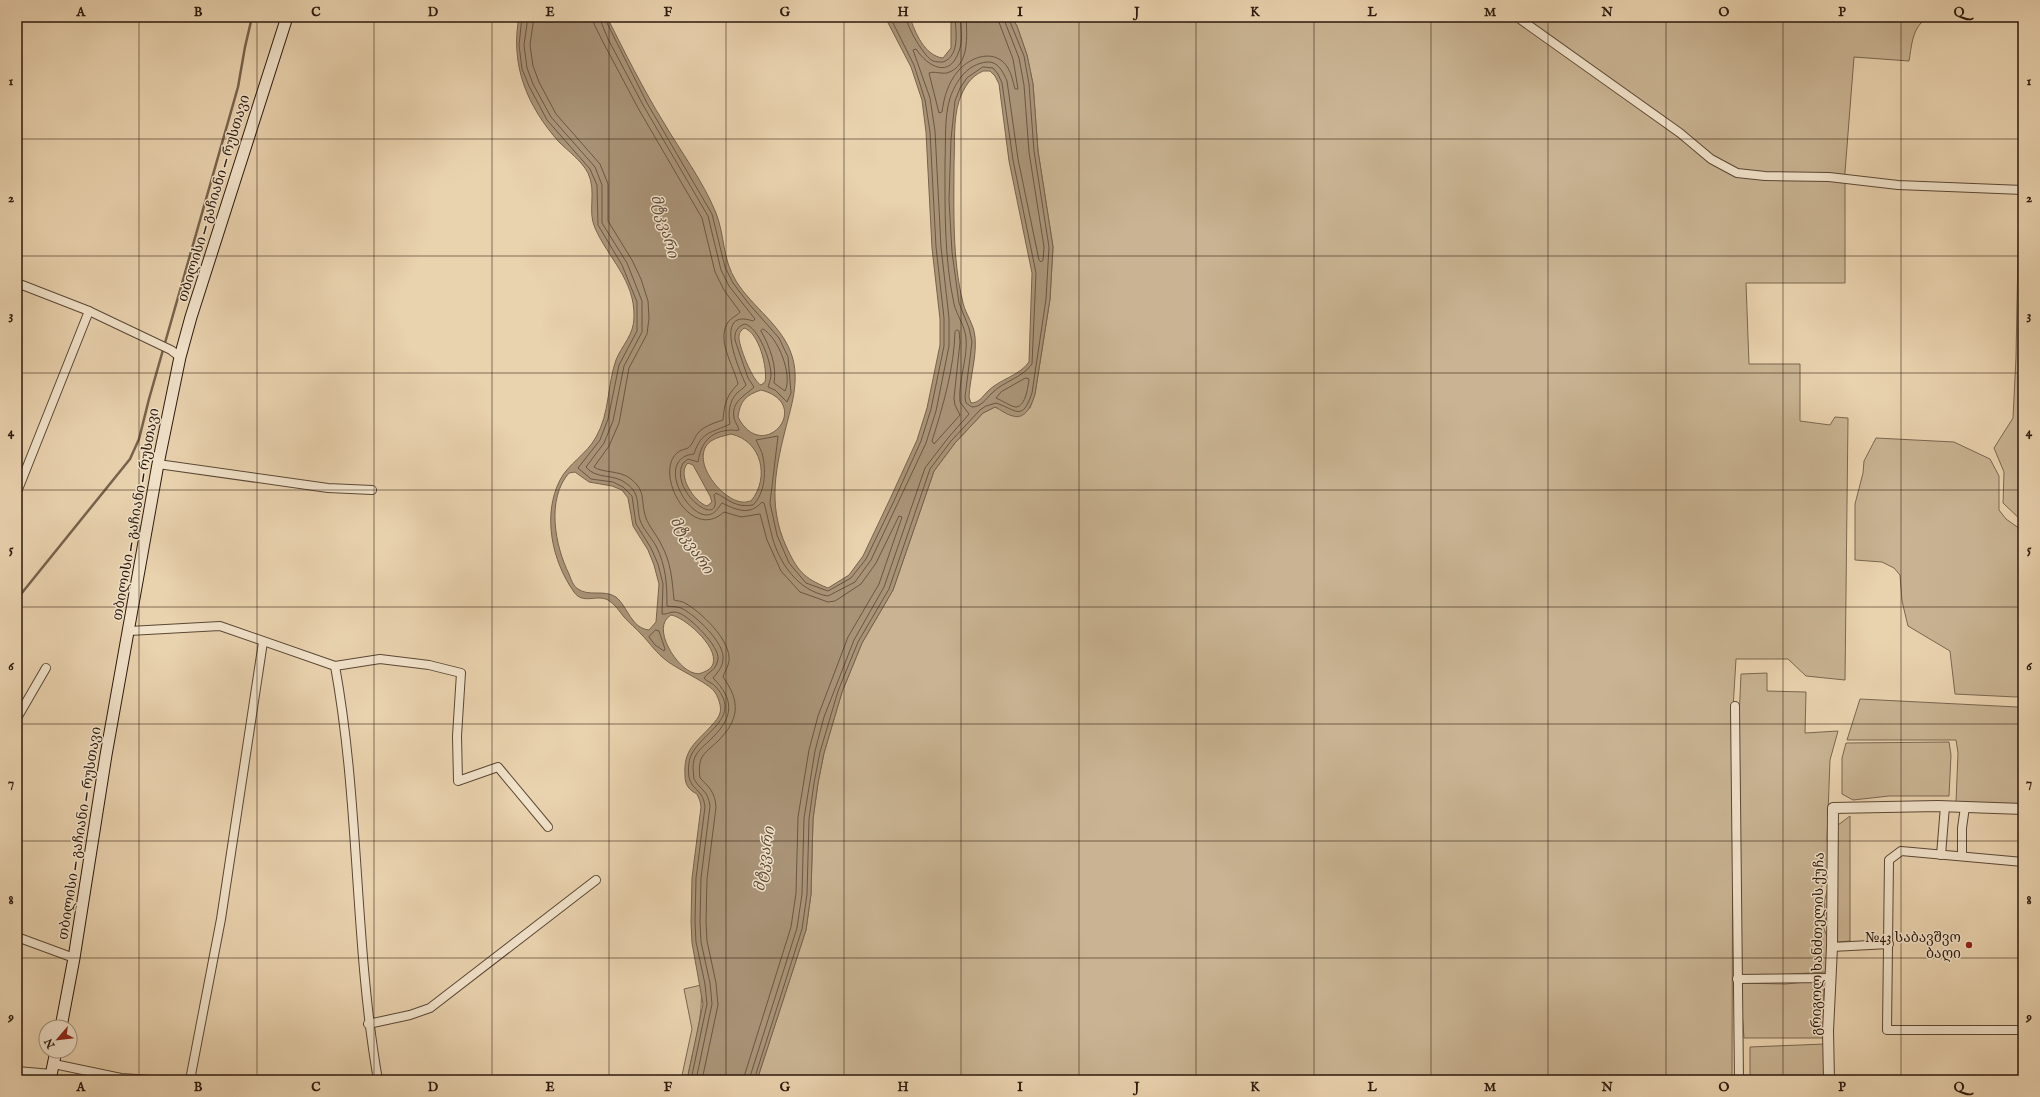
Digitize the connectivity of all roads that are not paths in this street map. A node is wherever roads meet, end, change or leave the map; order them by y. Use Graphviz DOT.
graph roads {
  1 [pos="286,17"];
  2 [pos="1517,17"];
  3 [pos="2023,190"];
  4 [pos="17,283"];
  5 [pos="89,311"];
  6 [pos="180,357"];
  7 [pos="158,464"];
  8 [pos="372,490"];
  9 [pos="17,492"];
  10 [pos="129,631"];
  11 [pos="263,642"];
  12 [pos="335,666"];
  13 [pos="46,668"];
  14 [pos="1735,706"];
  15 [pos="17,718"];
  16 [pos="1945,806"];
  17 [pos="1965,807"];
  18 [pos="2023,809"];
  19 [pos="548,827"];
  20 [pos="1941,855"];
  21 [pos="1962,856"];
  22 [pos="2023,862"];
  23 [pos="596,880"];
  24 [pos="17,937"];
  25 [pos="1888,944"];
  26 [pos="1832,947"];
  27 [pos="74,958"];
  28 [pos="1831,978"];
  29 [pos="1737,979"];
  30 [pos="63,1019"];
  31 [pos="368,1024"];
  32 [pos="2023,1030"];
  33 [pos="54,1059"];
  34 [pos="17,1071"];
  35 [pos="52,1072"];
  36 [pos="150,1080"];
  37 [pos="190,1080"];
  38 [pos="378,1080"];
  39 [pos="1739,1080"];
  40 [pos="1828,1080"];
  1 -- 6 [label="main road, თბილისი — გაჩიანი — რუსთავი"];
  2 -- 3 [label="street"];
  4 -- 5 [label="street"];
  5 -- 6 [label="street"];
  5 -- 9 [label="street"];
  6 -- 7 [label="main road, თბილისი — გაჩიანი — რუსთავი"];
  7 -- 8 [label="street"];
  7 -- 10 [label="main road, თბილისი — გაჩიანი — რუსთავი"];
  10 -- 11 [label="street"];
  10 -- 27 [label="main road, თბილისი — გაჩიანი — რუსთავი"];
  11 -- 12 [label="street"];
  11 -- 37 [label="street"];
  12 -- 19 [label="street"];
  12 -- 31 [label="street"];
  13 -- 15 [label="street"];
  14 -- 29 [label="street"];
  16 -- 17 [label="street"];
  16 -- 20 [label="street"];
  16 -- 26 [label="street, გრიგოლ ხანძთელის ქუჩა"];
  17 -- 18 [label="street"];
  17 -- 21 [label="street"];
  20 -- 21 [label="street"];
  20 -- 25 [label="street"];
  21 -- 22 [label="street"];
  23 -- 31 [label="street"];
  24 -- 27 [label="street"];
  25 -- 26 [label="street"];
  25 -- 32 [label="street"];
  26 -- 28 [label="street, გრიგოლ ხანძთელის ქუჩა"];
  27 -- 30 [label="main road, თბილისი — გაჩიანი — რუსთავი"];
  28 -- 29 [label="street"];
  28 -- 40 [label="street, გრიგოლ ხანძთელის ქუჩა"];
  29 -- 39 [label="street"];
  31 -- 38 [label="street"];
  33 -- 35 [label="main road"];
  34 -- 35 [label="street"];
  35 -- 36 [label="street"];
}
